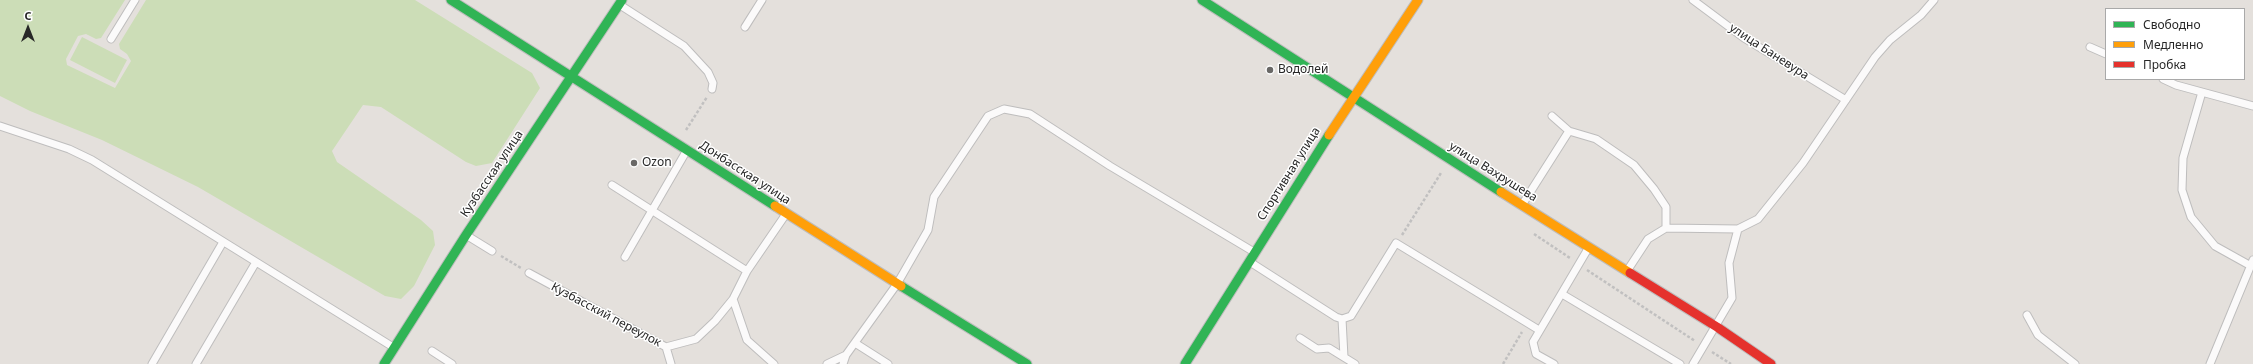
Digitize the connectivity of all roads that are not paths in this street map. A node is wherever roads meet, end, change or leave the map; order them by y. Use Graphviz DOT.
graph roads {
  1 [pos="135,0"];
  2 [pos="451,0"];
  3 [pos="762,0"];
  4 [pos="1202,0"];
  5 [pos="1418,0"];
  6 [pos="1694,0"];
  7 [pos="1934,0"];
  8 [pos="621,2"];
  9 [pos="745,27"];
  10 [pos="111,39"];
  11 [pos="2090,47"];
  12 [pos="2105,54"];
  13 [pos="572,76"];
  14 [pos="2166,80"];
  15 [pos="712,90"];
  16 [pos="2202,92"];
  17 [pos="1353,96"];
  18 [pos="1846,100"];
  19 [pos="2253,106"];
  20 [pos="1552,116"];
  21 [pos="0,126"];
  22 [pos="1569,131"];
  23 [pos="687,150"];
  24 [pos="612,185"];
  25 [pos="1522,205"];
  26 [pos="651,210"];
  27 [pos="786,214"];
  28 [pos="1666,228"];
  29 [pos="1738,229"];
  30 [pos="466,235"];
  31 [pos="223,242"];
  32 [pos="1589,246"];
  33 [pos="492,251"];
  34 [pos="1254,252"];
  35 [pos="625,257"];
  36 [pos="256,262"];
  37 [pos="1249,262"];
  38 [pos="2252,263"];
  39 [pos="1627,271"];
  40 [pos="747,272"];
  41 [pos="529,273"];
  42 [pos="897,284"];
  43 [pos="1562,294"];
  44 [pos="734,299"];
  45 [pos="2027,315"];
  46 [pos="1342,319"];
  47 [pos="1716,327"];
  48 [pos="1539,330"];
  49 [pos="1300,338"];
  50 [pos="855,343"];
  51 [pos="666,347"];
  52 [pos="395,349"];
  53 [pos="432,351"];
  54 [pos="846,355"];
  55 [pos="1344,357"];
  56 [pos="1011,360"];
  57 [pos="152,364"];
  58 [pos="196,364"];
  59 [pos="384,364"];
  60 [pos="452,364"];
  61 [pos="671,364"];
  62 [pos="774,364"];
  63 [pos="827,364"];
  64 [pos="843,364"];
  65 [pos="888,364"];
  66 [pos="1027,364"];
  67 [pos="1185,364"];
  68 [pos="1355,364"];
  69 [pos="1554,364"];
  70 [pos="1680,364"];
  71 [pos="1693,364"];
  72 [pos="1771,364"];
  73 [pos="2075,364"];
  74 [pos="2210,364"];
  1 -- 10 [label="lane"];
  2 -- 13 [label="street, Донбасская улица"];
  3 -- 9 [label="lane"];
  4 -- 17 [label="street, улица Вахрушева"];
  5 -- 17 [label="street, Спортивная улица"];
  6 -- 18 [label="lane, улица Баневура"];
  7 -- 18 [label="lane"];
  8 -- 13 [label="street, Кузбасская улица"];
  8 -- 15 [label="lane"];
  11 -- 12 [label="lane"];
  13 -- 23 [label="street, Донбасская улица"];
  13 -- 30 [label="street, Кузбасская улица"];
  14 -- 16 [label="lane"];
  16 -- 19 [label="lane"];
  16 -- 38 [label="lane"];
  17 -- 25 [label="street, улица Вахрушева"];
  17 -- 34 [label="street, Спортивная улица"];
  18 -- 29 [label="lane"];
  20 -- 22 [label="lane"];
  21 -- 31 [label="lane"];
  22 -- 25 [label="lane"];
  22 -- 28 [label="lane"];
  23 -- 26 [label="lane"];
  23 -- 27 [label="street, Донбасская улица"];
  24 -- 26 [label="lane"];
  25 -- 32 [label="street, улица Вахрушева"];
  26 -- 35 [label="lane"];
  26 -- 40 [label="lane"];
  27 -- 40 [label="lane, Кузбасский переулок"];
  27 -- 42 [label="street, Донбасская улица"];
  28 -- 29 [label="lane"];
  28 -- 39 [label="lane"];
  29 -- 47 [label="lane"];
  30 -- 33 [label="lane"];
  30 -- 52 [label="street, Кузбасская улица"];
  31 -- 36 [label="lane"];
  31 -- 57 [label="lane"];
  32 -- 39 [label="street, улица Вахрушева"];
  32 -- 43 [label="lane"];
  34 -- 37 [label="street, Спортивная улица"];
  34 -- 42 [label="lane"];
  36 -- 52 [label="lane"];
  36 -- 58 [label="lane"];
  37 -- 46 [label="lane"];
  37 -- 67 [label="street, Спортивная улица"];
  38 -- 74 [label="lane"];
  39 -- 47 [label="street, улица Вахрушева"];
  40 -- 44 [label="lane, Кузбасский переулок"];
  41 -- 51 [label="lane, Кузбасский переулок"];
  42 -- 50 [label="lane"];
  42 -- 56 [label="street, Донбасская улица"];
  43 -- 48 [label="lane"];
  43 -- 70 [label="lane"];
  44 -- 51 [label="lane, Кузбасский переулок"];
  44 -- 62 [label="lane"];
  45 -- 73 [label="lane"];
  46 -- 48 [label="lane"];
  46 -- 55 [label="lane"];
  47 -- 71 [label="lane"];
  47 -- 72 [label="street, улица Вахрушева"];
  48 -- 69 [label="lane"];
  49 -- 55 [label="lane"];
  50 -- 54 [label="lane"];
  50 -- 65 [label="lane"];
  51 -- 61 [label="lane"];
  52 -- 59 [label="street, Кузбасская улица"];
  53 -- 60 [label="lane"];
  54 -- 63 [label="lane"];
  54 -- 64 [label="lane"];
  55 -- 68 [label="lane"];
  56 -- 66 [label="street, Донбасская улица"];
}
